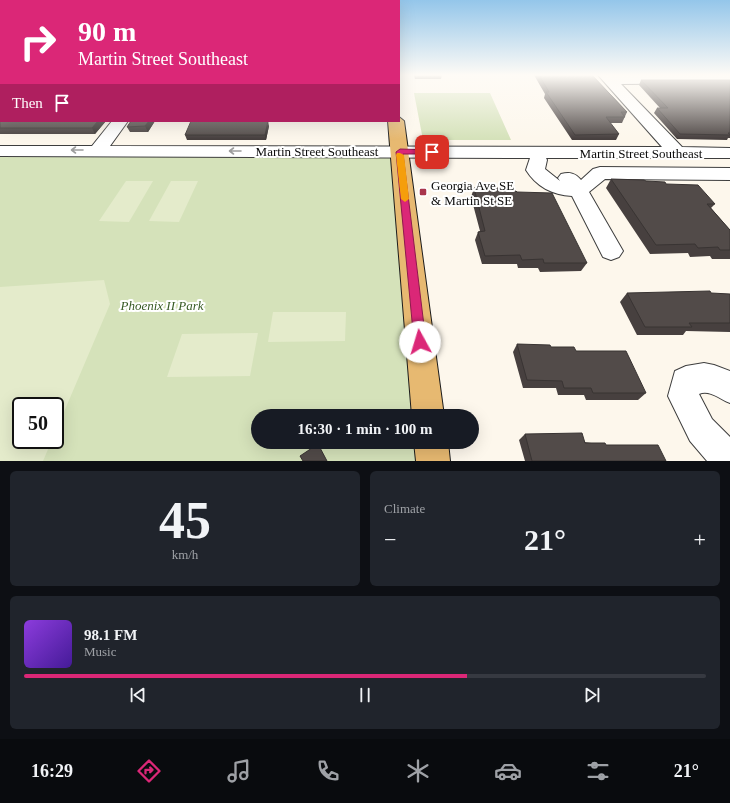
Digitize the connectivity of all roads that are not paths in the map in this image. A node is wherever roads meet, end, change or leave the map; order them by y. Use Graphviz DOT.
graph roads {
  1 [pos="625,97"];
  2 [pos="119,122"];
  3 [pos="396,122"];
  4 [pos="98,150"];
  5 [pos="0,151"];
  6 [pos="400,152"];
  7 [pos="677,153"];
  8 [pos="730,153"];
  9 [pos="535,156"];
  10 [pos="730,174"];
  11 [pos="577,190"];
  12 [pos="611,251"];
  13 [pos="730,388"];
  14 [pos="427,409"];
  15 [pos="432,449"];
  16 [pos="730,458"];
  17 [pos="433,461"];
  1 -- 7 [label="street"];
  2 -- 4 [label="street"];
  3 -- 6 [label="main road"];
  4 -- 5 [label="street, Martin Street Southeast, one-way"];
  6 -- 4 [label="street, Martin Street Southeast, one-way"];
  6 -- 9 [label="street, Martin Street Southeast"];
  6 -- 14 [label="main road"];
  7 -- 8 [label="street, Martin Street Southeast"];
  7 -- 9 [label="street, Martin Street Southeast"];
  9 -- 11 [label="street"];
  10 -- 11 [label="street"];
  11 -- 12 [label="street"];
  13 -- 16 [label="street"];
  15 -- 17 [label="main road"];
}
